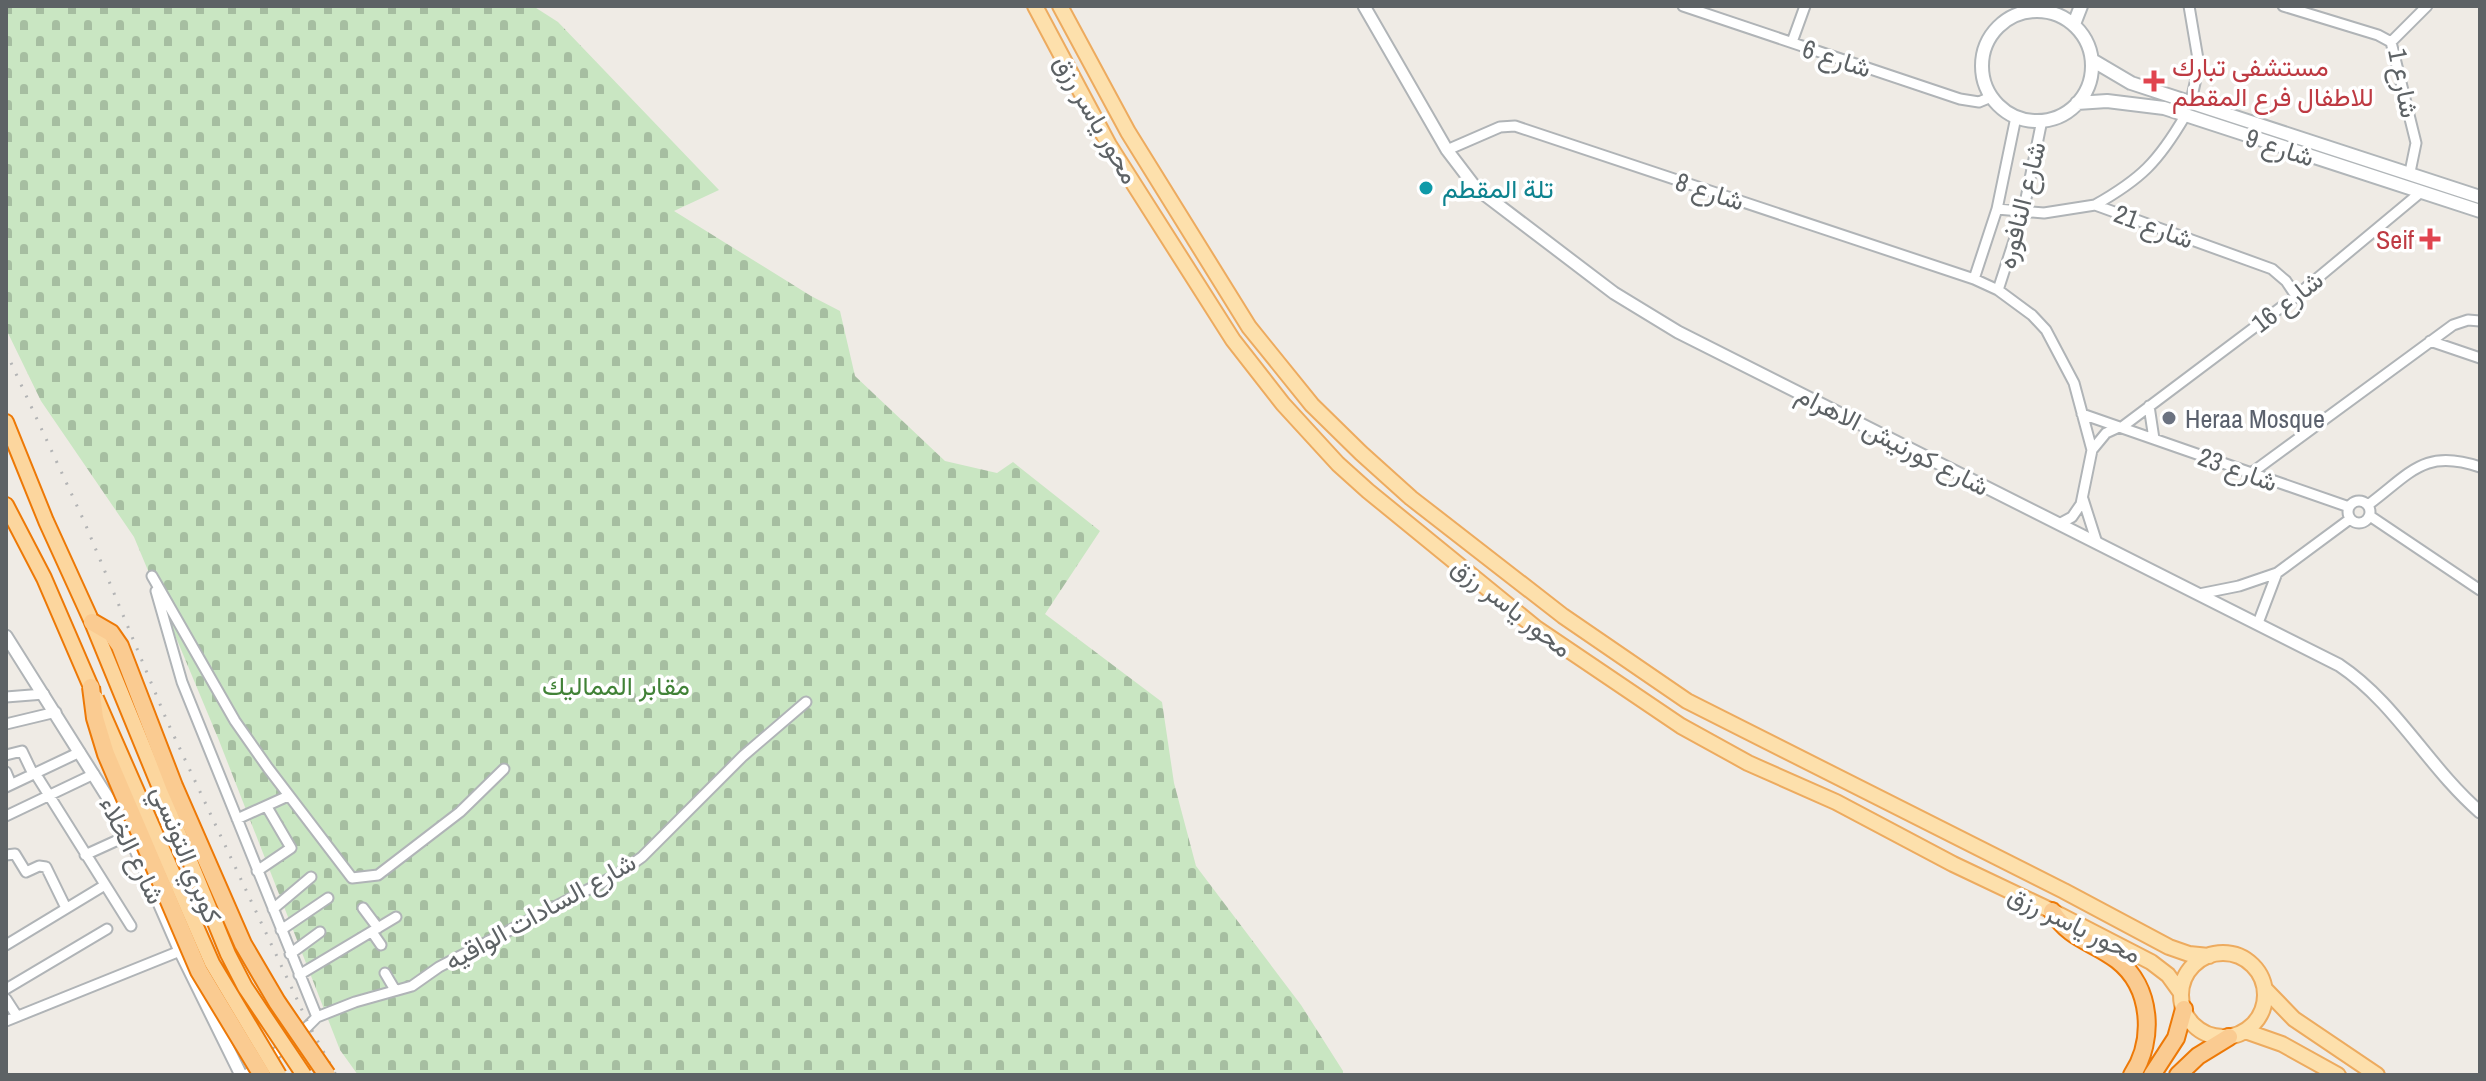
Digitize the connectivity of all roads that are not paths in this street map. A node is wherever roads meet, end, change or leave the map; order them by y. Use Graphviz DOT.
graph roads {
  1 [pos="1035,6"];
  2 [pos="1060,6"];
  3 [pos="1364,6"];
  4 [pos="1683,6"];
  5 [pos="1805,6"];
  6 [pos="2081,6"];
  7 [pos="2189,6"];
  8 [pos="2283,6"];
  9 [pos="2427,6"];
  10 [pos="2029,9"];
  11 [pos="2074,24"];
  12 [pos="1792,42"];
  13 [pos="2391,42"];
  14 [pos="2092,60"];
  15 [pos="1991,97"];
  16 [pos="2191,101"];
  17 [pos="2077,103"];
  18 [pos="2185,116"];
  19 [pos="2016,117"];
  20 [pos="2042,120"];
  21 [pos="1447,150"];
  22 [pos="2410,172"];
  23 [pos="2421,192"];
  24 [pos="2480,197"];
  25 [pos="2095,205"];
  26 [pos="1997,209"];
  27 [pos="2480,211"];
  28 [pos="2023,213"];
  29 [pos="1974,279"];
  30 [pos="1998,290"];
  31 [pos="2296,296"];
  32 [pos="2480,321"];
  33 [pos="2430,341"];
  34 [pos="2480,358"];
  35 [pos="2149,406"];
  36 [pos="2082,414"];
  37 [pos="6,422"];
  38 [pos="2121,427"];
  39 [pos="2154,439"];
  40 [pos="2092,450"];
  41 [pos="2480,467"];
  42 [pos="2250,474"];
  43 [pos="2083,496"];
  44 [pos="6,505"];
  45 [pos="2368,505"];
  46 [pos="2349,507"];
  47 [pos="2370,516"];
  48 [pos="2350,519"];
  49 [pos="2059,524"];
  50 [pos="2097,543"];
  51 [pos="2277,573"];
  52 [pos="2480,590"];
  53 [pos="2199,594"];
  54 [pos="92,622"];
  55 [pos="2258,623"];
  56 [pos="6,636"];
  57 [pos="10,648"];
  58 [pos="91,687"];
  59 [pos="44,694"];
  60 [pos="6,697"];
  61 [pos="806,702"];
  62 [pos="56,712"];
  63 [pos="6,724"];
  64 [pos="80,752"];
  65 [pos="6,755"];
  66 [pos="504,769"];
  67 [pos="6,772"];
  68 [pos="34,774"];
  69 [pos="94,774"];
  70 [pos="9,786"];
  71 [pos="48,796"];
  72 [pos="288,796"];
  73 [pos="267,807"];
  74 [pos="2480,812"];
  75 [pos="6,816"];
  76 [pos="237,819"];
  77 [pos="129,835"];
  78 [pos="6,855"];
  79 [pos="85,855"];
  80 [pos="257,871"];
  81 [pos="311,877"];
  82 [pos="105,885"];
  83 [pos="328,898"];
  84 [pos="66,908"];
  85 [pos="363,908"];
  86 [pos="273,909"];
  87 [pos="2052,911"];
  88 [pos="396,917"];
  89 [pos="131,926"];
  90 [pos="107,929"];
  91 [pos="281,930"];
  92 [pos="375,930"];
  93 [pos="320,932"];
  94 [pos="8,941"];
  95 [pos="381,945"];
  96 [pos="180,951"];
  97 [pos="290,954"];
  98 [pos="2209,956"];
  99 [pos="385,973"];
  100 [pos="299,975"];
  101 [pos="6,989"];
  102 [pos="2265,989"];
  103 [pos="395,990"];
  104 [pos="6,999"];
  105 [pos="2182,1001"];
  106 [pos="17,1016"];
  107 [pos="317,1017"];
  108 [pos="6,1021"];
  109 [pos="2237,1034"];
  110 [pos="243,1075"];
  111 [pos="262,1075"];
  112 [pos="279,1075"];
  113 [pos="304,1075"];
  114 [pos="327,1075"];
  115 [pos="2132,1075"];
  116 [pos="2152,1075"];
  117 [pos="2178,1075"];
  118 [pos="2338,1075"];
  119 [pos="2377,1075"];
  1 -- 87 [label="main road, محور ياسر رزق"];
  2 -- 98 [label="main road, محور ياسر رزق"];
  3 -- 21 [label="street, شارع كورنيش الاهرام"];
  4 -- 12 [label="street, شارع 6"];
  5 -- 12 [label="street"];
  6 -- 11 [label="main road"];
  7 -- 16 [label="street"];
  8 -- 13 [label="street"];
  9 -- 13 [label="street, شارع 1"];
  10 -- 11 [label="main road"];
  10 -- 15 [label="main road"];
  11 -- 14 [label="main road"];
  12 -- 15 [label="street, شارع 6"];
  13 -- 22 [label="street, شارع 1"];
  14 -- 16 [label="main road, شارع 9"];
  14 -- 17 [label="main road"];
  15 -- 19 [label="main road"];
  16 -- 22 [label="main road, شارع 9"];
  17 -- 18 [label="main road, شارع 9"];
  17 -- 20 [label="main road"];
  18 -- 23 [label="main road, شارع 9"];
  18 -- 25 [label="street"];
  19 -- 20 [label="main road"];
  19 -- 26 [label="street, شارع النافوره"];
  20 -- 28 [label="street, شارع النافوره"];
  21 -- 29 [label="street, شارع 8"];
  21 -- 49 [label="street, شارع كورنيش الاهرام"];
  22 -- 24 [label="main road, شارع 9"];
  23 -- 27 [label="main road, شارع 9"];
  23 -- 31 [label="street, شارع 16"];
  25 -- 28 [label="street, شارع 21"];
  25 -- 31 [label="street, شارع 21"];
  26 -- 28 [label="street, شارع 21"];
  26 -- 29 [label="street, شارع النافوره"];
  28 -- 30 [label="street, شارع النافوره"];
  29 -- 30 [label="street, شارع النافوره"];
  30 -- 36 [label="street, شارع النافوره"];
  31 -- 35 [label="street, شارع 16"];
  32 -- 33 [label="street"];
  33 -- 34 [label="street"];
  33 -- 42 [label="street"];
  35 -- 38 [label="street, شارع 16"];
  35 -- 39 [label="street"];
  36 -- 38 [label="street, شارع 23"];
  36 -- 40 [label="street, شارع النافوره"];
  37 -- 54 [label="highway, كوبري التونسي"];
  38 -- 39 [label="street, شارع 23"];
  38 -- 40 [label="street"];
  39 -- 42 [label="street, شارع 23"];
  40 -- 43 [label="street, شارع النافوره"];
  41 -- 45 [label="street"];
  42 -- 46 [label="street, شارع 23"];
  43 -- 49 [label="street, شارع النافوره"];
  43 -- 50 [label="street, شارع النافوره"];
  44 -- 58 [label="highway, كوبري التونسي"];
  45 -- 46 [label="street"];
  45 -- 47 [label="street"];
  46 -- 48 [label="street"];
  47 -- 48 [label="street"];
  47 -- 52 [label="street"];
  48 -- 51 [label="street"];
  49 -- 50 [label="street, شارع كورنيش الاهرام"];
  50 -- 53 [label="street, شارع كورنيش الاهرام"];
  51 -- 53 [label="street"];
  51 -- 55 [label="street"];
  53 -- 55 [label="street, شارع كورنيش الاهرام"];
  54 -- 113 [label="highway, كوبري التونسي, bridge"];
  54 -- 114 [label="highway, bridge"];
  55 -- 74 [label="street, شارع كورنيش الاهرام"];
  56 -- 57 [label="street, شارع الخلاء"];
  57 -- 59 [label="street, شارع الخلاء"];
  58 -- 111 [label="highway, bridge"];
  58 -- 112 [label="highway, كوبري التونسي, bridge"];
  59 -- 60 [label="street"];
  59 -- 62 [label="street, شارع الخلاء"];
  61 -- 103 [label="street, شارع السادات الواقيه"];
  62 -- 63 [label="street"];
  62 -- 64 [label="street, شارع الخلاء"];
  64 -- 68 [label="street"];
  64 -- 69 [label="street, شارع الخلاء"];
  65 -- 68 [label="street"];
  66 -- 72 [label="street"];
  67 -- 70 [label="street"];
  68 -- 70 [label="street"];
  68 -- 71 [label="street, شارع الخلاء"];
  69 -- 71 [label="street"];
  69 -- 77 [label="street, شارع الخلاء"];
  71 -- 75 [label="street"];
  71 -- 79 [label="street, شارع الخلاء"];
  72 -- 73 [label="street"];
  72 -- 76 [label="street"];
  73 -- 76 [label="street"];
  73 -- 80 [label="street"];
  76 -- 80 [label="street"];
  77 -- 79 [label="street"];
  77 -- 96 [label="street, شارع الخلاء"];
  78 -- 84 [label="street"];
  79 -- 82 [label="street, شارع الخلاء"];
  80 -- 86 [label="street"];
  81 -- 86 [label="street"];
  82 -- 84 [label="street"];
  82 -- 89 [label="street, شارع الخلاء"];
  83 -- 91 [label="street"];
  84 -- 94 [label="street"];
  85 -- 92 [label="street"];
  86 -- 91 [label="street"];
  87 -- 105 [label="main road, محور ياسر رزق"];
  87 -- 115 [label="highway"];
  88 -- 92 [label="street"];
  90 -- 101 [label="street"];
  91 -- 97 [label="street"];
  92 -- 95 [label="street"];
  92 -- 100 [label="street"];
  93 -- 97 [label="street"];
  96 -- 106 [label="street"];
  96 -- 110 [label="street, شارع الخلاء"];
  97 -- 100 [label="street"];
  98 -- 102 [label="main road"];
  98 -- 105 [label="main road"];
  99 -- 103 [label="street"];
  100 -- 107 [label="street"];
  102 -- 109 [label="main road"];
  102 -- 119 [label="main road"];
  103 -- 107 [label="street, شارع السادات الواقيه"];
  104 -- 106 [label="street"];
  105 -- 109 [label="main road"];
  105 -- 116 [label="highway"];
  106 -- 108 [label="street"];
  107 -- 110 [label="street, شارع السادات الواقيه"];
  109 -- 117 [label="highway"];
  109 -- 118 [label="main road"];
}
